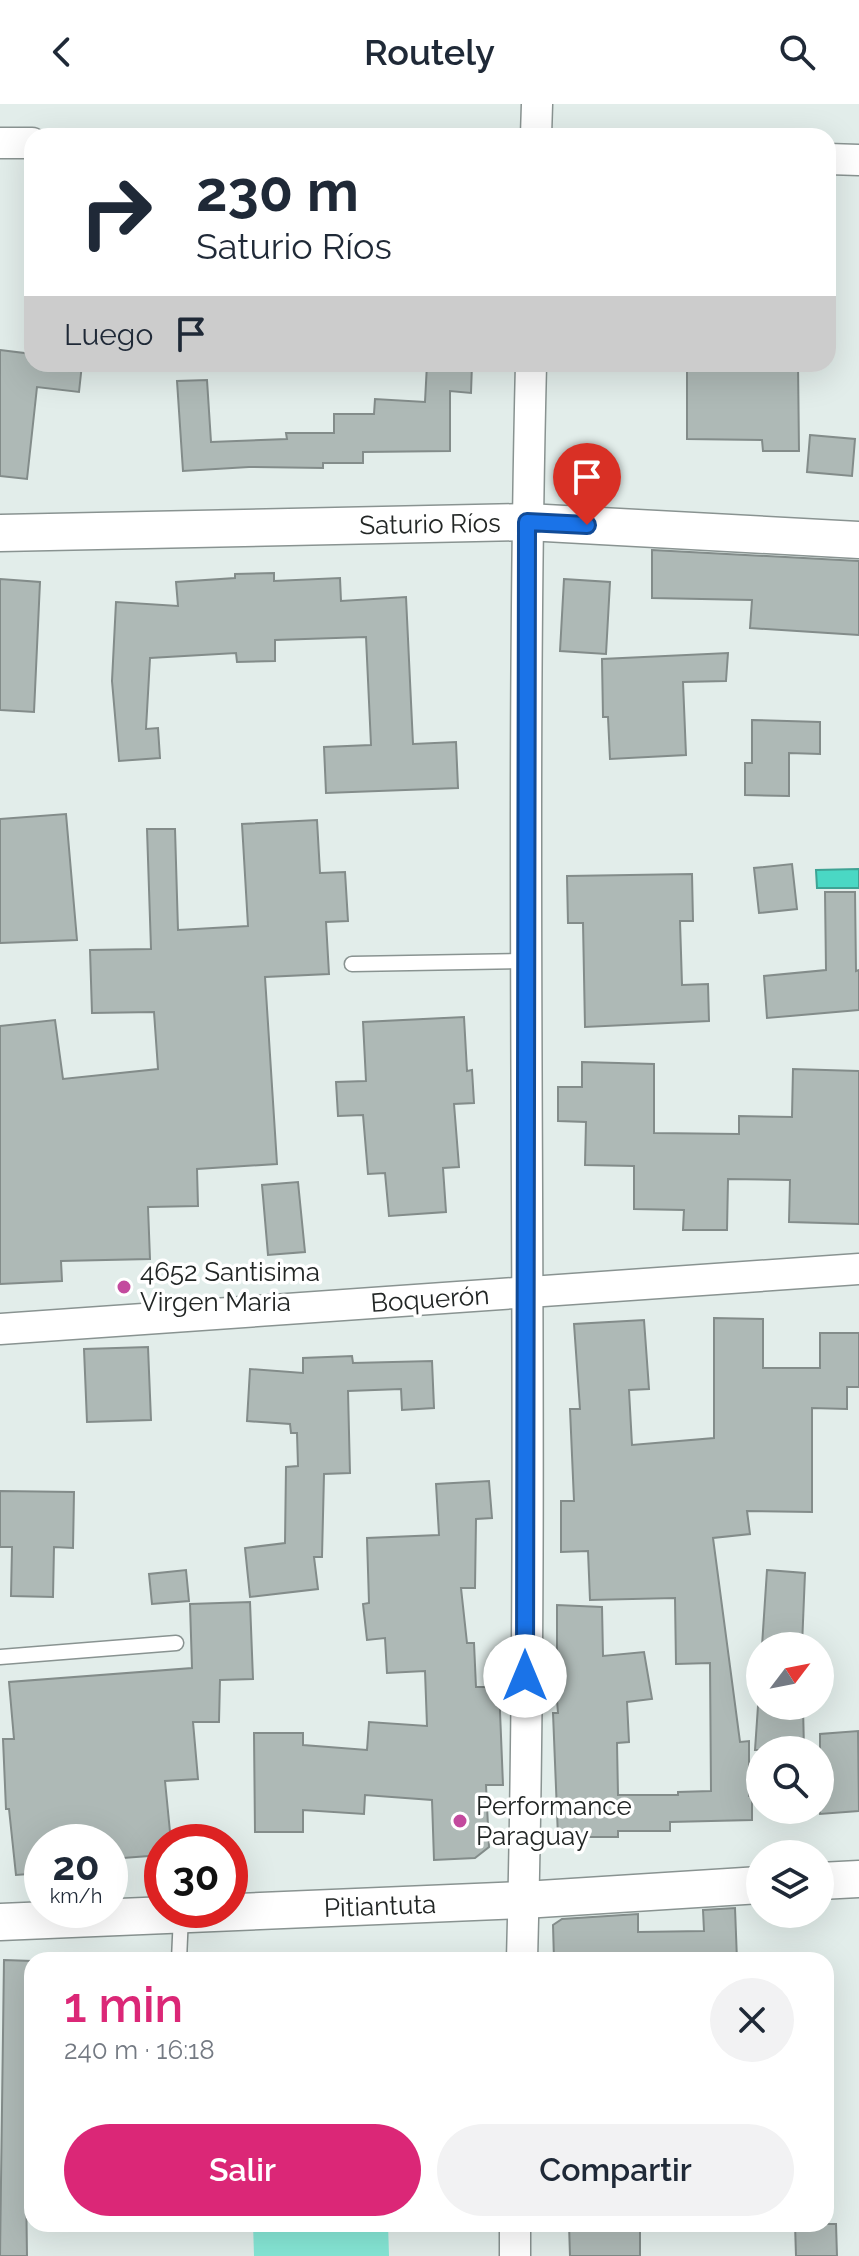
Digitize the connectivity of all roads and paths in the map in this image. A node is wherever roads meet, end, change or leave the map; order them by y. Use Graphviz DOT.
graph roads {
  1 [pos="537,104"];
  2 [pos="536,128"];
  3 [pos="0,143"];
  4 [pos="24,143"];
  5 [pos="836,159"];
  6 [pos="859,160"];
  7 [pos="531,372"];
  8 [pos="527,522"];
  9 [pos="0,533"];
  10 [pos="859,540"];
  11 [pos="528,961"];
  12 [pos="352,964"];
  13 [pos="859,1269"];
  14 [pos="528,1293"];
  15 [pos="0,1329"];
  16 [pos="176,1643"];
  17 [pos="0,1657"];
  18 [pos="859,1879"];
  19 [pos="834,1880"];
  20 [pos="746,1886"];
  21 [pos="524,1900"];
  22 [pos="248,1911"];
  23 [pos="144,1916"];
  24 [pos="0,1922"];
  25 [pos="180,1928"];
  26 [pos="179,1952"];
  27 [pos="522,1952"];
  28 [pos="515,2232"];
  29 [pos="515,2256"];
  1 -- 2 [label="street"];
  3 -- 4 [label="street"];
  5 -- 6 [label="street"];
  7 -- 8 [label="street"];
  8 -- 9 [label="street, Saturio Ríos"];
  8 -- 10 [label="street, Saturio Ríos"];
  8 -- 11 [label="street"];
  11 -- 12 [label="lane"];
  11 -- 14 [label="street"];
  13 -- 14 [label="street, Boquerón"];
  14 -- 15 [label="street, Boquerón"];
  14 -- 21 [label="street"];
  16 -- 17 [label="lane"];
  18 -- 19 [label="street"];
  20 -- 21 [label="street, Pitiantuta"];
  21 -- 22 [label="street, Pitiantuta"];
  21 -- 27 [label="street"];
  23 -- 24 [label="street, Pitiantuta"];
  25 -- 26 [label="lane"];
  28 -- 29 [label="street"];
}
